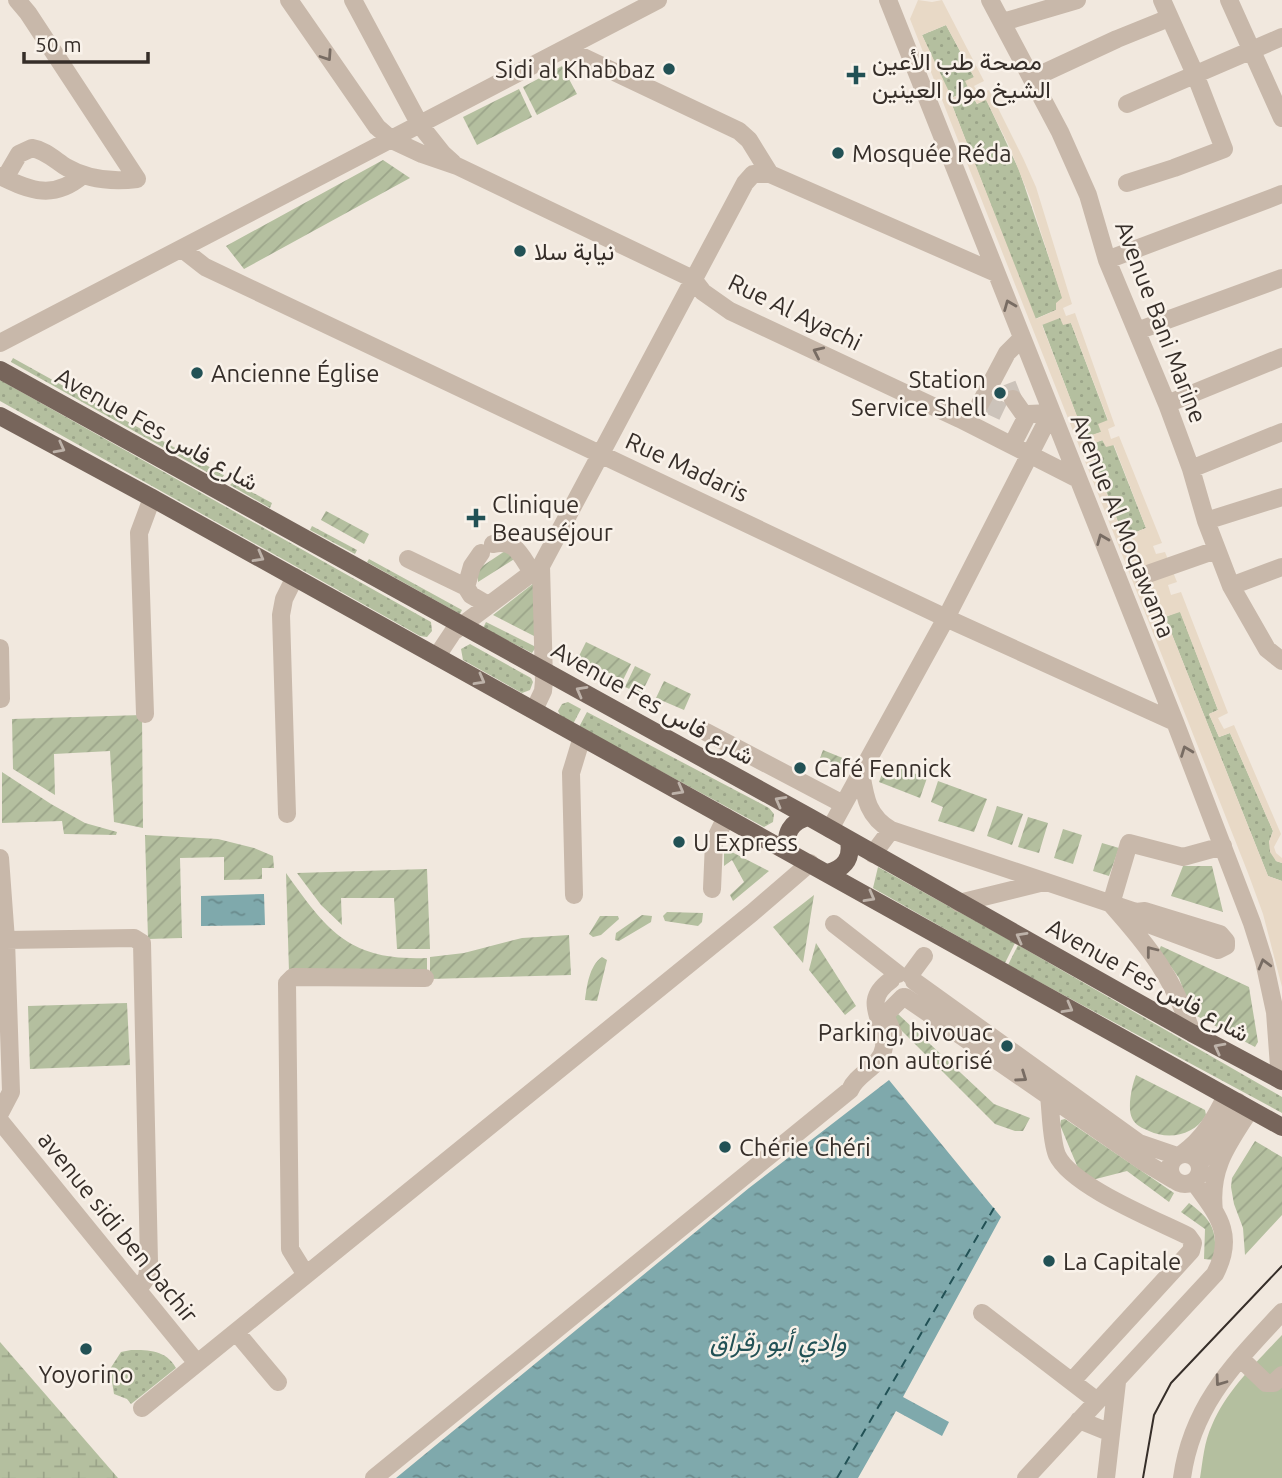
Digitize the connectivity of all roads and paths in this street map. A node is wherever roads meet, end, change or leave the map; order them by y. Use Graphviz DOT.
graph roads {
  1 [pos="17,0"];
  2 [pos="289,0"];
  3 [pos="353,0"];
  4 [pos="888,0"];
  5 [pos="990,0"];
  6 [pos="1162,0"];
  7 [pos="1229,0"];
  8 [pos="655,1"];
  9 [pos="1073,1"];
  10 [pos="1169,18"];
  11 [pos="1003,22"];
  12 [pos="1282,37"];
  13 [pos="566,49"];
  14 [pos="1250,50"];
  15 [pos="1195,74"];
  16 [pos="1032,78"];
  17 [pos="1127,104"];
  18 [pos="1282,117"];
  19 [pos="420,125"];
  20 [pos="392,139"];
  21 [pos="457,166"];
  22 [pos="770,174"];
  23 [pos="83,175"];
  24 [pos="2,177"];
  25 [pos="1126,183"];
  26 [pos="1282,194"];
  27 [pos="182,249"];
  28 [pos="1107,260"];
  29 [pos="996,273"];
  30 [pos="1282,278"];
  31 [pos="693,279"];
  32 [pos="1138,331"];
  33 [pos="1022,338"];
  34 [pos="0,343"];
  35 [pos="1282,357"];
  36 [pos="1003,360"];
  37 [pos="0,370"];
  38 [pos="1167,404"];
  39 [pos="1052,413"];
  40 [pos="960,419"];
  41 [pos="1024,419"];
  42 [pos="1,420"];
  43 [pos="1282,432"];
  44 [pos="1012,445"];
  45 [pos="601,454"];
  46 [pos="1031,455"];
  47 [pos="1191,469"];
  48 [pos="1078,479"];
  49 [pos="1282,497"];
  50 [pos="152,498"];
  51 [pos="1206,521"];
  52 [pos="1216,550"];
  53 [pos="408,559"];
  54 [pos="1282,567"];
  55 [pos="537,569"];
  56 [pos="1143,576"];
  57 [pos="295,577"];
  58 [pos="1231,586"];
  59 [pos="466,587"];
  60 [pos="488,605"];
  61 [pos="946,618"];
  62 [pos="462,626"];
  63 [pos="0,648"];
  64 [pos="437,656"];
  65 [pos="1282,661"];
  66 [pos="544,670"];
  67 [pos="1,699"];
  68 [pos="534,710"];
  69 [pos="145,714"];
  70 [pos="1175,722"];
  71 [pos="706,732"];
  72 [pos="582,737"];
  73 [pos="861,772"];
  74 [pos="843,804"];
  75 [pos="287,814"];
  76 [pos="726,817"];
  77 [pos="809,817"];
  78 [pos="830,829"];
  79 [pos="891,830"];
  80 [pos="849,841"];
  81 [pos="1223,846"];
  82 [pos="789,852"];
  83 [pos="873,854"];
  84 [pos="0,858"];
  85 [pos="810,863"];
  86 [pos="828,873"];
  87 [pos="1044,882"];
  88 [pos="712,889"];
  89 [pos="574,895"];
  90 [pos="960,902"];
  91 [pos="1111,904"];
  92 [pos="1136,912"];
  93 [pos="834,924"];
  94 [pos="6,940"];
  95 [pos="924,956"];
  96 [pos="425,978"];
  97 [pos="903,978"];
  98 [pos="904,997"];
  99 [pos="1192,1033"];
  100 [pos="1281,1081"];
  101 [pos="850,1090"];
  102 [pos="1049,1096"];
  103 [pos="1238,1103"];
  104 [pos="0,1113"];
  105 [pos="0,1121"];
  106 [pos="1282,1127"];
  107 [pos="1179,1155"];
  108 [pos="1202,1173"];
  109 [pos="1174,1180"];
  110 [pos="306,1275"];
  111 [pos="138,1290"];
  112 [pos="1282,1312"];
  113 [pos="982,1313"];
  114 [pos="236,1332"];
  115 [pos="1240,1358"];
  116 [pos="197,1363"];
  117 [pos="1282,1375"];
  118 [pos="1072,1381"];
  119 [pos="278,1382"];
  120 [pos="1116,1382"];
  121 [pos="1097,1401"];
  122 [pos="142,1408"];
  123 [pos="1079,1420"];
  124 [pos="1111,1433"];
  125 [pos="374,1478"];
  126 [pos="1026,1478"];
  127 [pos="1106,1478"];
  128 [pos="1182,1478"];
  1 -- 23 [label="street"];
  2 -- 20 [label="street, one-way"];
  3 -- 19 [label="street"];
  4 -- 29 [label="street, Avenue Al Moqawama"];
  5 -- 11 [label="street, Avenue Bani Marine"];
  6 -- 10 [label="street"];
  7 -- 14 [label="street"];
  8 -- 13 [label="street"];
  9 -- 11 [label="street"];
  10 -- 15 [label="street"];
  10 -- 16 [label="street"];
  11 -- 16 [label="street, Avenue Bani Marine"];
  12 -- 14 [label="street"];
  13 -- 19 [label="street"];
  13 -- 22 [label="street"];
  14 -- 15 [label="street"];
  14 -- 18 [label="street"];
  15 -- 17 [label="street"];
  15 -- 25 [label="street"];
  16 -- 28 [label="street, Avenue Bani Marine"];
  19 -- 20 [label="street"];
  19 -- 21 [label="street"];
  20 -- 21 [label="street"];
  20 -- 27 [label="street"];
  21 -- 31 [label="street, Rue Al Ayachi"];
  22 -- 29 [label="street"];
  22 -- 31 [label="street"];
  23 -- 24 [label="street"];
  23 -- 24 [label="street"];
  26 -- 28 [label="street"];
  27 -- 34 [label="street"];
  27 -- 45 [label="street, Rue Madaris"];
  28 -- 32 [label="street, Avenue Bani Marine"];
  33 -- 29 [label="street, Avenue Al Moqawama, one-way"];
  30 -- 32 [label="street"];
  40 -- 31 [label="street, Rue Al Ayachi, one-way"];
  31 -- 45 [label="street"];
  32 -- 38 [label="street, Avenue Bani Marine"];
  33 -- 36 [label="street"];
  33 -- 39 [label="street, Avenue Al Moqawama"];
  35 -- 38 [label="street"];
  36 -- 40 [label="street"];
  36 -- 41 [label="street"];
  37 -- 62 [label="main road, Avenue Fes شارع فاس"];
  38 -- 47 [label="street, Avenue Bani Marine"];
  39 -- 41 [label="street"];
  39 -- 46 [label="street"];
  39 -- 48 [label="street, Avenue Al Moqawama"];
  40 -- 44 [label="street, Rue Al Ayachi"];
  41 -- 44 [label="street"];
  42 -- 50 [label="main road, one-way"];
  43 -- 47 [label="street"];
  44 -- 46 [label="street, Rue Al Ayachi"];
  45 -- 55 [label="street"];
  45 -- 61 [label="street, Rue Madaris"];
  46 -- 48 [label="street, Rue Al Ayachi"];
  46 -- 61 [label="street"];
  47 -- 51 [label="street, Avenue Bani Marine"];
  70 -- 48 [label="street, Avenue Al Moqawama, one-way"];
  49 -- 51 [label="street"];
  50 -- 57 [label="main road, one-way"];
  50 -- 69 [label="street"];
  51 -- 52 [label="street, Avenue Bani Marine"];
  52 -- 56 [label="street"];
  52 -- 58 [label="street, Avenue Bani Marine"];
  53 -- 59 [label="street"];
  54 -- 58 [label="street"];
  55 -- 59 [label="street"];
  55 -- 60 [label="street"];
  55 -- 66 [label="street"];
  57 -- 64 [label="main road"];
  57 -- 75 [label="street"];
  58 -- 65 [label="street, Avenue Bani Marine"];
  59 -- 60 [label="street"];
  60 -- 62 [label="street"];
  61 -- 70 [label="street, Rue Madaris"];
  61 -- 73 [label="street"];
  62 -- 64 [label="street"];
  62 -- 66 [label="main road, Avenue Fes شارع فاس"];
  63 -- 67 [label="street"];
  64 -- 68 [label="main road, one-way"];
  66 -- 68 [label="street"];
  77 -- 66 [label="main road, Avenue Fes شارع فاس, one-way"];
  68 -- 72 [label="main road"];
  81 -- 70 [label="street, Avenue Al Moqawama, one-way"];
  71 -- 74 [label="street"];
  72 -- 76 [label="main road, one-way"];
  72 -- 89 [label="street"];
  73 -- 74 [label="street"];
  73 -- 79 [label="street"];
  74 -- 78 [label="street"];
  76 -- 82 [label="main road"];
  76 -- 88 [label="street"];
  77 -- 78 [label="main road, Avenue Fes شارع فاس"];
  77 -- 82 [label="main road"];
  78 -- 80 [label="main road, Avenue Fes شارع فاس"];
  79 -- 83 [label="street"];
  79 -- 87 [label="street"];
  80 -- 83 [label="main road, Avenue Fes شارع فاس"];
  80 -- 86 [label="main road"];
  81 -- 91 [label="street"];
  100 -- 81 [label="street, Avenue Al Moqawama, one-way"];
  82 -- 85 [label="main road"];
  83 -- 90 [label="main road, Avenue Fes شارع فاس"];
  84 -- 94 [label="street"];
  85 -- 86 [label="main road"];
  85 -- 110 [label="street"];
  86 -- 103 [label="main road, one-way"];
  87 -- 90 [label="street"];
  87 -- 91 [label="street"];
  99 -- 90 [label="main road, Avenue Fes شارع فاس, one-way"];
  91 -- 92 [label="street"];
  99 -- 91 [label="street, one-way"];
  93 -- 97 [label="street"];
  94 -- 104 [label="street"];
  94 -- 111 [label="street"];
  95 -- 97 [label="street"];
  96 -- 110 [label="street"];
  97 -- 98 [label="street"];
  97 -- 101 [label="street"];
  97 -- 107 [label="street"];
  98 -- 101 [label="street"];
  98 -- 102 [label="street, one-way"];
  100 -- 99 [label="main road, Avenue Fes شارع فاس, one-way"];
  101 -- 125 [label="street"];
  102 -- 109 [label="street"];
  102 -- 118 [label="street"];
  103 -- 106 [label="main road"];
  103 -- 107 [label="street"];
  103 -- 108 [label="street"];
  105 -- 111 [label="street, avenue sidi ben bachir"];
  107 -- 108 [label="street"];
  107 -- 109 [label="street"];
  108 -- 109 [label="street"];
  108 -- 120 [label="street"];
  110 -- 114 [label="street"];
  111 -- 116 [label="street, avenue sidi ben bachir"];
  112 -- 115 [label="street"];
  113 -- 118 [label="street"];
  114 -- 116 [label="street"];
  114 -- 119 [label="street"];
  115 -- 117 [label="street"];
  115 -- 128 [label="street, one-way"];
  116 -- 122 [label="street"];
  118 -- 121 [label="street"];
  120 -- 121 [label="street"];
  120 -- 124 [label="street"];
  121 -- 123 [label="street"];
  123 -- 124 [label="street"];
  123 -- 126 [label="street"];
  124 -- 127 [label="street"];
}
